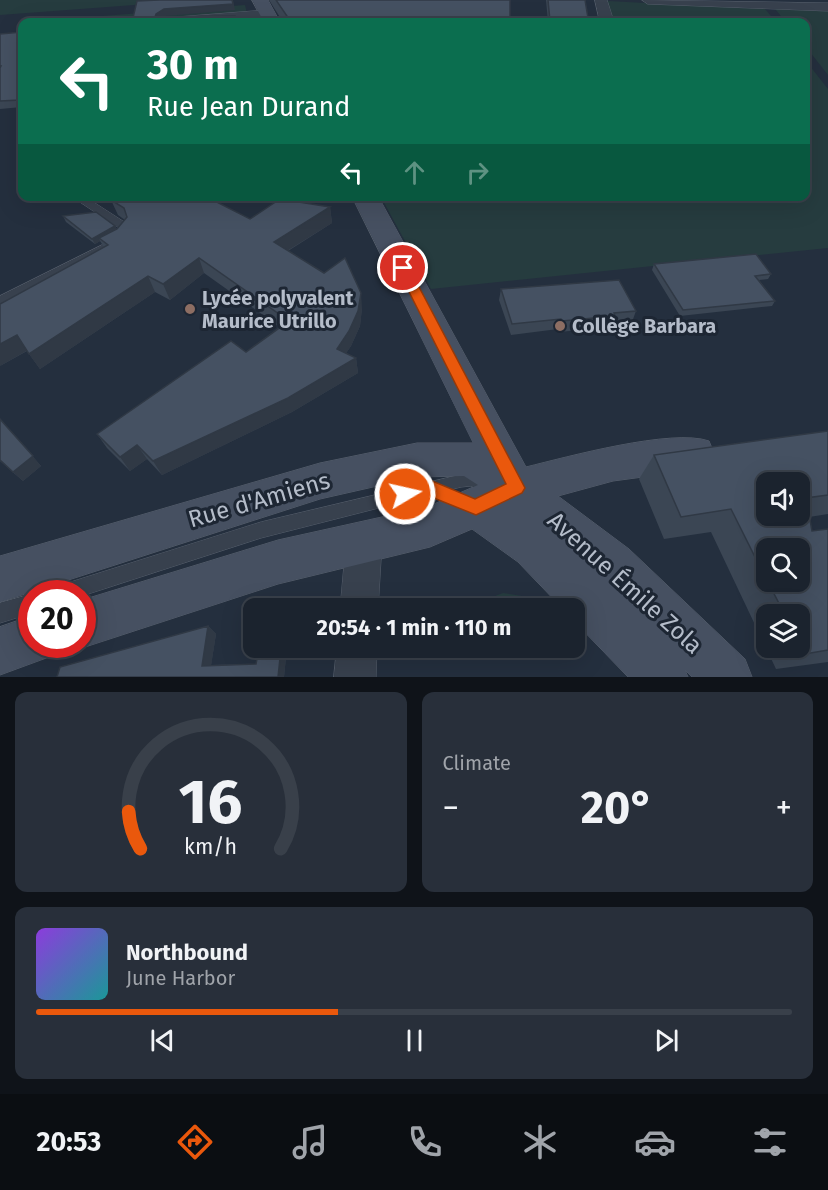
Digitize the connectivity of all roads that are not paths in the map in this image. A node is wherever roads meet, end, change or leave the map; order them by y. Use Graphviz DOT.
graph roads {
  1 [pos="601,0"];
  2 [pos="648,0"];
  3 [pos="784,3"];
  4 [pos="828,7"];
  5 [pos="266,12"];
  6 [pos="211,18"];
  7 [pos="606,18"];
  8 [pos="84,201"];
  9 [pos="367,201"];
  10 [pos="0,301"];
  11 [pos="726,448"];
  12 [pos="430,488"];
  13 [pos="510,511"];
  14 [pos="364,543"];
  15 [pos="0,579"];
  16 [pos="96,583"];
  17 [pos="360,598"];
  18 [pos="18,607"];
  19 [pos="0,613"];
  20 [pos="96,620"];
  21 [pos="18,645"];
  22 [pos="0,651"];
  23 [pos="356,658"];
  24 [pos="355,677"];
  25 [pos="663,677"];
  26 [pos="682,677"];
  27 [pos="727,677"];
  1 -- 7 [label="street"];
  2 -- 3 [label="street"];
  3 -- 4 [label="street"];
  5 -- 6 [label="street"];
  8 -- 10 [label="lane"];
  9 -- 13 [label="street"];
  11 -- 13 [label="street"];
  12 -- 13 [label="lane"];
  12 -- 13 [label="lane, Rue d'Amiens"];
  12 -- 16 [label="lane, Rue d'Amiens"];
  13 -- 14 [label="street"];
  13 -- 15 [label="street, Rue d'Amiens"];
  13 -- 25 [label="street, Avenue Émile Zola"];
  13 -- 26 [label="lane, Avenue Émile Zola"];
  13 -- 27 [label="street, Avenue Émile Zola"];
  14 -- 17 [label="street"];
  14 -- 20 [label="street"];
  18 -- 19 [label="lane"];
  21 -- 22 [label="street"];
  23 -- 24 [label="street"];
}
